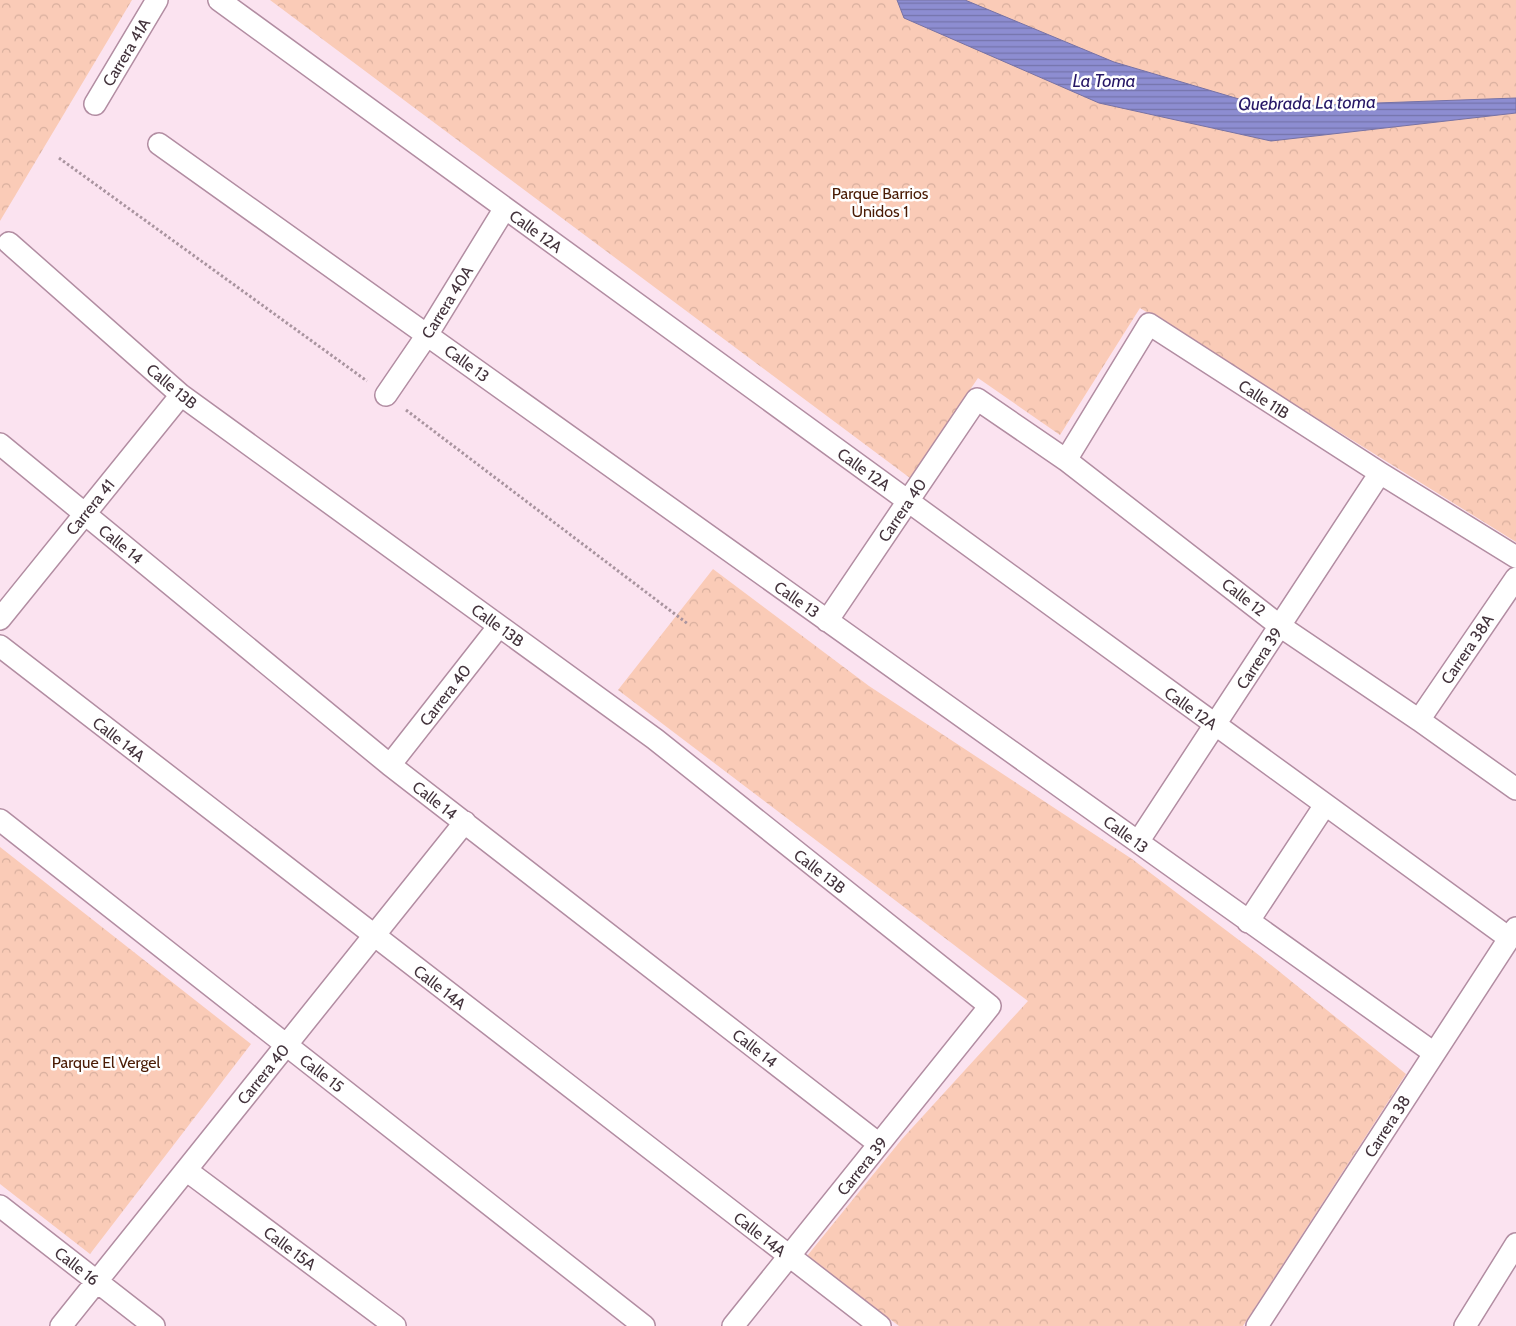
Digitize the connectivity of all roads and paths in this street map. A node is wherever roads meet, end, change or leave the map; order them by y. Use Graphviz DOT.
graph roads {
  1 [pos="157,0"];
  2 [pos="219,0"];
  3 [pos="95,104"];
  4 [pos="159,144"];
  5 [pos="505,208"];
  6 [pos="9,243"];
  7 [pos="427,335"];
  8 [pos="180,395"];
  9 [pos="386,395"];
  10 [pos="977,399"];
  11 [pos="0,444"];
  12 [pos="1066,460"];
  13 [pos="1380,474"];
  14 [pos="908,501"];
  15 [pos="84,514"];
  16 [pos="1516,557"];
  17 [pos="1516,578"];
  18 [pos="0,618"];
  19 [pos="827,621"];
  20 [pos="499,626"];
  21 [pos="1280,626"];
  22 [pos="0,646"];
  23 [pos="1419,720"];
  24 [pos="1215,725"];
  25 [pos="390,765"];
  26 [pos="1516,789"];
  27 [pos="1326,805"];
  28 [pos="0,820"];
  29 [pos="465,822"];
  30 [pos="1138,842"];
  31 [pos="1248,922"];
  32 [pos="1512,933"];
  33 [pos="374,936"];
  34 [pos="990,1006"];
  35 [pos="286,1045"];
  36 [pos="1434,1053"];
  37 [pos="879,1144"];
  38 [pos="186,1170"];
  39 [pos="0,1206"];
  40 [pos="1516,1244"];
  41 [pos="790,1256"];
  42 [pos="97,1281"];
  43 [pos="61,1326"];
  44 [pos="154,1326"];
  45 [pos="395,1326"];
  46 [pos="644,1326"];
  47 [pos="733,1326"];
  48 [pos="880,1326"];
  49 [pos="1257,1326"];
  50 [pos="1465,1326"];
  1 -- 3 [label="street, Carrera 41A"];
  2 -- 5 [label="street, Calle 12A"];
  4 -- 7 [label="street, Calle 13"];
  5 -- 7 [label="street, Carrera 40A"];
  5 -- 14 [label="street, Calle 12A"];
  6 -- 8 [label="street, Calle 13B"];
  7 -- 9 [label="street, Carrera 40A"];
  7 -- 19 [label="street, Calle 13"];
  8 -- 15 [label="street, Carrera 41"];
  8 -- 20 [label="street, Calle 13B"];
  10 -- 12 [label="street, Calle 12"];
  10 -- 14 [label="street, Carrera 40"];
  11 -- 15 [label="street, Calle 14"];
  12 -- 13 [label="street, Calle 11B"];
  12 -- 21 [label="street, Calle 12"];
  13 -- 16 [label="street, Calle 11B"];
  13 -- 21 [label="street, Carrera 39"];
  14 -- 19 [label="street, Carrera 40"];
  14 -- 24 [label="street, Calle 12A"];
  15 -- 18 [label="street, Carrera 41"];
  15 -- 25 [label="street, Calle 14"];
  17 -- 23 [label="street, Carrera 38A"];
  19 -- 30 [label="street, Calle 13"];
  20 -- 25 [label="street, Carrera 40"];
  20 -- 34 [label="street, Calle 13B"];
  21 -- 23 [label="street, Calle 12"];
  21 -- 24 [label="street, Carrera 39"];
  22 -- 33 [label="street, Calle 14A"];
  23 -- 26 [label="street, Calle 12"];
  24 -- 27 [label="street, Calle 12A"];
  24 -- 30 [label="street, Carrera 39"];
  25 -- 29 [label="street, Calle 14"];
  27 -- 31 [label="street"];
  27 -- 32 [label="street, Calle 12A"];
  28 -- 35 [label="street, Calle 15"];
  29 -- 33 [label="street, Carrera 40"];
  29 -- 37 [label="street, Calle 14"];
  30 -- 31 [label="street, Calle 13"];
  31 -- 36 [label="street, Calle 13"];
  32 -- 36 [label="street, Carrera 38"];
  33 -- 35 [label="street, Carrera 40"];
  33 -- 41 [label="street, Calle 14A"];
  34 -- 37 [label="street, Carrera 39"];
  35 -- 38 [label="street, Carrera 40"];
  35 -- 46 [label="street, Calle 15"];
  36 -- 49 [label="street, Carrera 38"];
  37 -- 41 [label="street, Carrera 39"];
  38 -- 42 [label="street, Carrera 40"];
  38 -- 45 [label="street, Calle 15A"];
  39 -- 42 [label="street, Calle 16"];
  40 -- 50 [label="street"];
  41 -- 47 [label="street, Carrera 39"];
  41 -- 48 [label="street, Calle 14A"];
  42 -- 43 [label="street, Carrera 40"];
  42 -- 44 [label="street, Calle 16"];
}
